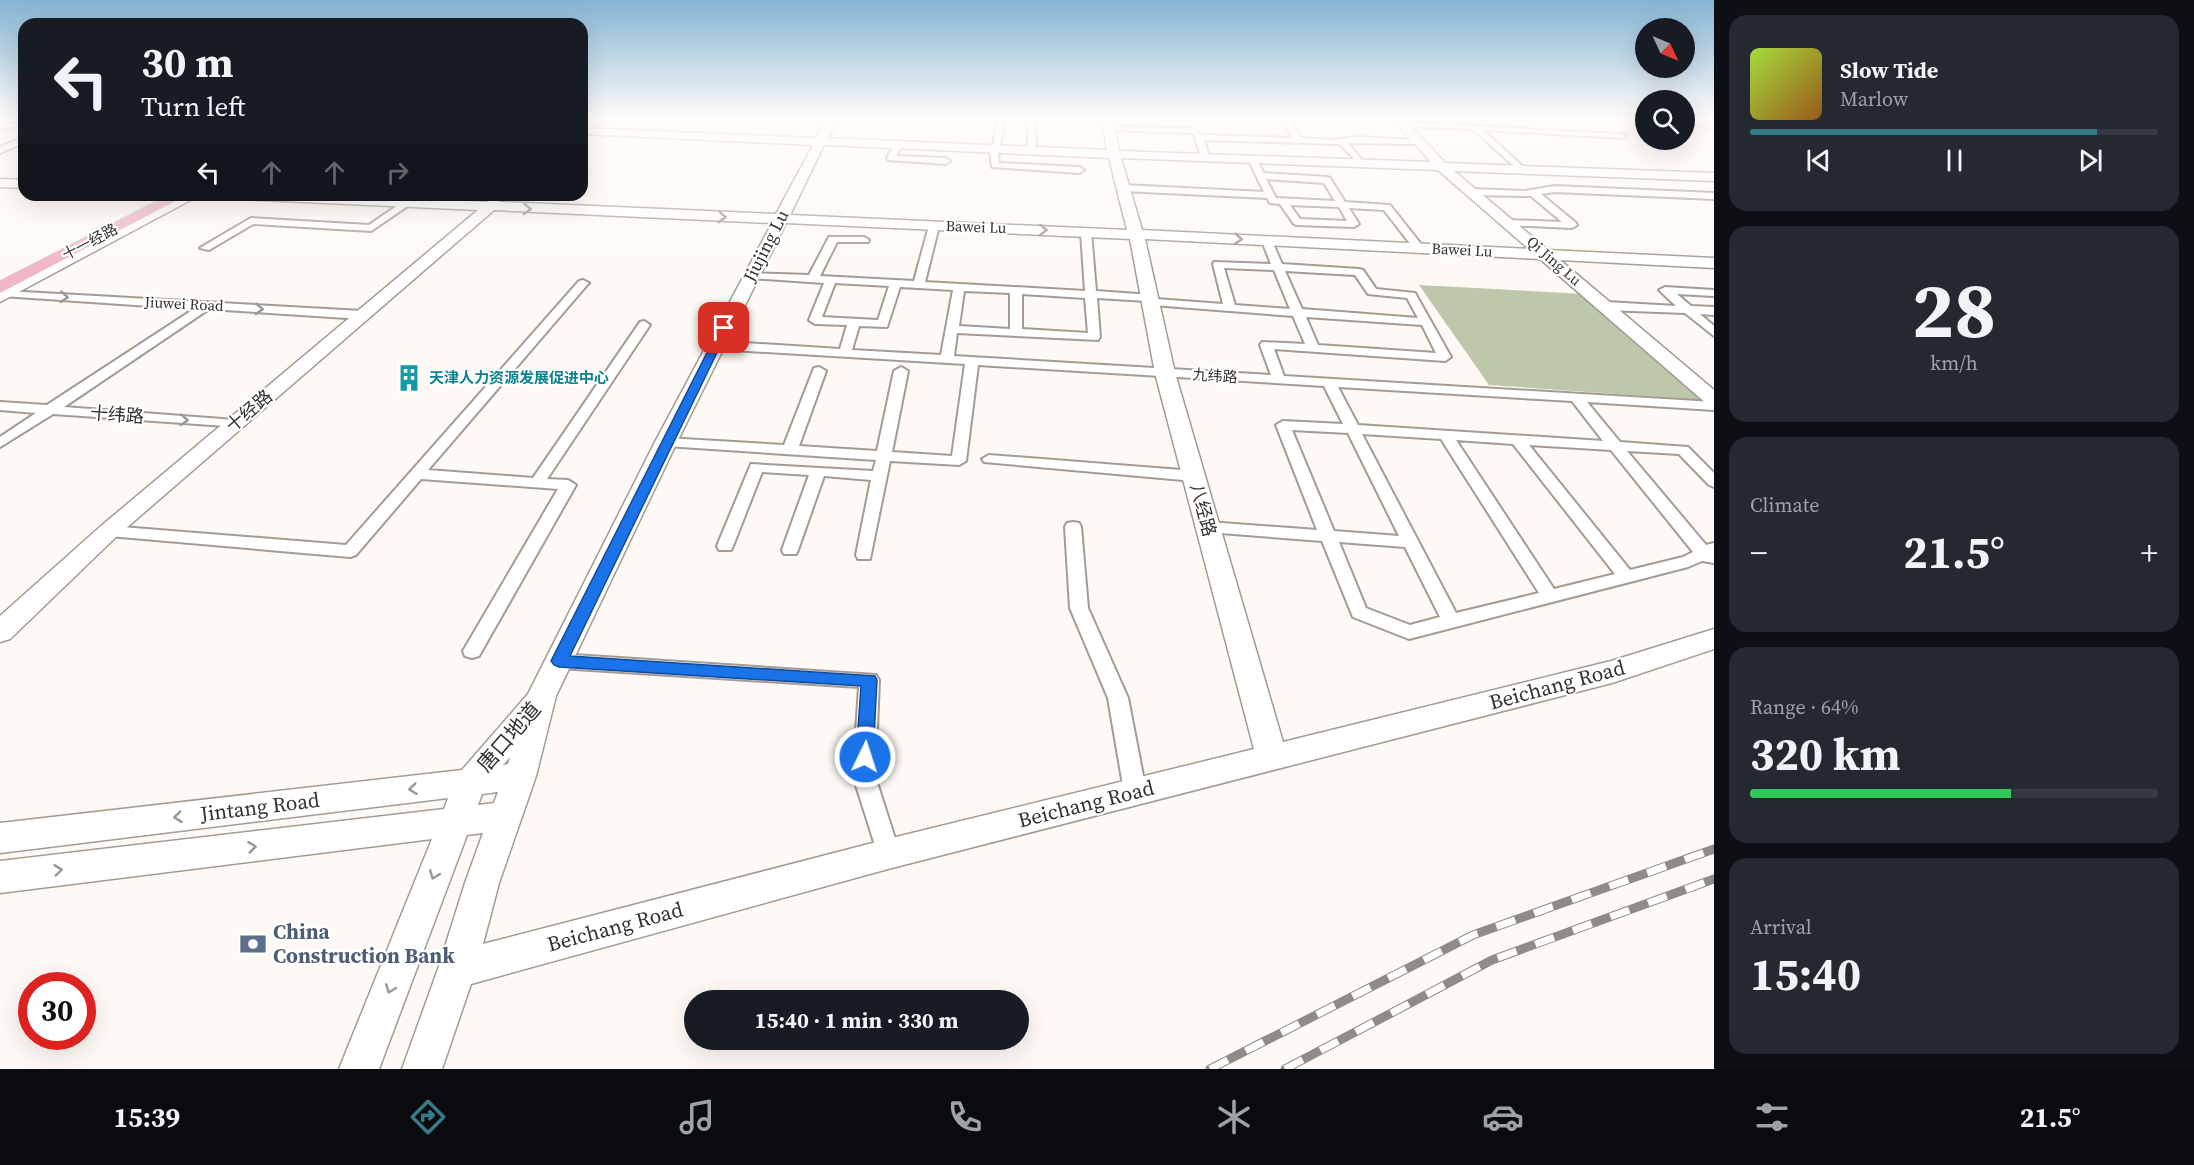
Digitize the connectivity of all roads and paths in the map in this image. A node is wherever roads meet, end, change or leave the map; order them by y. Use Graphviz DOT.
graph roads {
  1 [pos="806,169"];
  2 [pos="1061,169"];
  3 [pos="1119,169"];
  4 [pos="1258,169"];
  5 [pos="1445,169"];
  6 [pos="1506,169"];
  7 [pos="1612,169"];
  8 [pos="1080,170"];
  9 [pos="1542,171"];
  10 [pos="1714,172"];
  11 [pos="1262,176"];
  12 [pos="1714,177"];
  13 [pos="0,183"];
  14 [pos="18,184"];
  15 [pos="1124,188"];
  16 [pos="1569,190"];
  17 [pos="1472,192"];
  18 [pos="1534,193"];
  19 [pos="1270,195"];
  20 [pos="1714,196"];
  21 [pos="144,201"];
  22 [pos="168,201"];
  23 [pos="181,201"];
  24 [pos="365,201"];
  25 [pos="496,201"];
  26 [pos="1283,202"];
  27 [pos="407,203"];
  28 [pos="1342,205"];
  29 [pos="779,220"];
  30 [pos="1509,223"];
  31 [pos="934,226"];
  32 [pos="1086,232"];
  33 [pos="1136,234"];
  34 [pos="864,240"];
  35 [pos="1267,241"];
  36 [pos="205,248"];
  37 [pos="1419,248"];
  38 [pos="1547,254"];
  39 [pos="1714,263"];
  40 [pos="1279,268"];
  41 [pos="0,274"];
  42 [pos="751,275"];
  43 [pos="813,279"];
  44 [pos="831,279"];
  45 [pos="583,283"];
  46 [pos="896,283"];
  47 [pos="919,285"];
  48 [pos="959,287"];
  49 [pos="1016,290"];
  50 [pos="1,292"];
  51 [pos="1714,293"];
  52 [pos="1092,295"];
  53 [pos="1151,300"];
  54 [pos="206,306"];
  55 [pos="1606,306"];
  56 [pos="1230,308"];
  57 [pos="1688,310"];
  58 [pos="1714,311"];
  59 [pos="1298,313"];
  60 [pos="362,315"];
  61 [pos="854,322"];
  62 [pos="1426,322"];
  63 [pos="644,325"];
  64 [pos="952,329"];
  65 [pos="1714,332"];
  66 [pos="1016,333"];
  67 [pos="715,345"];
  68 [pos="1313,348"];
  69 [pos="845,353"];
  70 [pos="947,359"];
  71 [pos="972,361"];
  72 [pos="819,371"];
  73 [pos="900,371"];
  74 [pos="1165,373"];
  75 [pos="1279,380"];
  76 [pos="1329,383"];
  77 [pos="1576,398"];
  78 [pos="1714,400"];
  79 [pos="0,406"];
  80 [pos="1714,406"];
  81 [pos="51,410"];
  82 [pos="235,424"];
  83 [pos="1353,428"];
  84 [pos="1445,434"];
  85 [pos="1517,439"];
  86 [pos="666,442"];
  87 [pos="0,443"];
  88 [pos="1614,446"];
  89 [pos="763,448"];
  90 [pos="790,450"];
  91 [pos="883,456"];
  92 [pos="988,459"];
  93 [pos="756,467"];
  94 [pos="818,471"];
  95 [pos="417,474"];
  96 [pos="880,476"];
  97 [pos="1194,476"];
  98 [pos="1714,482"];
  99 [pos="537,483"];
  100 [pos="1074,527"];
  101 [pos="1208,527"];
  102 [pos="109,531"];
  103 [pos="1328,536"];
  104 [pos="1411,542"];
  105 [pos="725,546"];
  106 [pos="790,549"];
  107 [pos="1710,554"];
  108 [pos="864,555"];
  109 [pos="1626,576"];
  110 [pos="1550,596"];
  111 [pos="1451,621"];
  112 [pos="0,632"];
  113 [pos="1714,639"];
  114 [pos="472,651"];
  115 [pos="559,661"];
  116 [pos="542,696"];
  117 [pos="1272,758"];
  118 [pos="520,776"];
  119 [pos="471,781"];
  120 [pos="1135,791"];
  121 [pos="505,816"];
  122 [pos="454,823"];
  123 [pos="0,837"];
  124 [pos="888,854"];
  125 [pos="0,877"];
  126 [pos="457,969"];
  127 [pos="359,1069"];
  128 [pos="422,1069"];
  1 -- 29 [label="street, Jiujing Lu"];
  2 -- 8 [label="street"];
  3 -- 15 [label="street, 八经路"];
  4 -- 11 [label="street"];
  5 -- 17 [label="street, Qi Jing Lu"];
  6 -- 9 [label="street"];
  7 -- 10 [label="street"];
  9 -- 12 [label="street"];
  9 -- 16 [label="street"];
  11 -- 19 [label="street"];
  11 -- 28 [label="street"];
  13 -- 14 [label="street"];
  15 -- 19 [label="street"];
  15 -- 33 [label="street, 八经路"];
  16 -- 18 [label="street"];
  16 -- 20 [label="street"];
  17 -- 18 [label="street"];
  17 -- 30 [label="street, Qi Jing Lu"];
  18 -- 30 [label="street"];
  19 -- 26 [label="street"];
  21 -- 41 [label="main road, 十一经路"];
  22 -- 50 [label="main road, 十一经路"];
  23 -- 50 [label="street"];
  24 -- 27 [label="street, Bawei Lu"];
  25 -- 27 [label="street, Bawei Lu"];
  25 -- 29 [label="street, Bawei Lu, one-way"];
  25 -- 60 [label="street, 十经路"];
  26 -- 28 [label="street"];
  26 -- 28 [label="street"];
  27 -- 36 [label="street"];
  28 -- 37 [label="street"];
  29 -- 31 [label="street, Bawei Lu"];
  29 -- 42 [label="street, Jiujing Lu"];
  30 -- 38 [label="street, Qi Jing Lu"];
  31 -- 32 [label="street, Bawei Lu, one-way"];
  31 -- 47 [label="street"];
  32 -- 33 [label="street, Bawei Lu"];
  32 -- 52 [label="street"];
  33 -- 35 [label="street, Bawei Lu, one-way"];
  33 -- 53 [label="street, 八经路"];
  34 -- 43 [label="street"];
  35 -- 37 [label="street, Bawei Lu"];
  35 -- 40 [label="street"];
  37 -- 38 [label="street, Bawei Lu"];
  38 -- 39 [label="street, Bawei Lu"];
  38 -- 55 [label="street, Qi Jing Lu"];
  40 -- 56 [label="street"];
  40 -- 59 [label="street"];
  40 -- 62 [label="street"];
  42 -- 43 [label="street"];
  42 -- 67 [label="street, Jiujing Lu"];
  43 -- 44 [label="street"];
  44 -- 46 [label="street"];
  44 -- 61 [label="street"];
  45 -- 95 [label="street"];
  46 -- 47 [label="street"];
  46 -- 61 [label="street"];
  47 -- 48 [label="street"];
  48 -- 49 [label="street"];
  48 -- 64 [label="street"];
  49 -- 52 [label="street"];
  49 -- 66 [label="street"];
  50 -- 54 [label="street, Jiuwei Road, one-way"];
  51 -- 57 [label="street"];
  52 -- 53 [label="street"];
  52 -- 66 [label="street"];
  53 -- 56 [label="street"];
  53 -- 74 [label="street, 八经路"];
  54 -- 60 [label="street, Jiuwei Road, one-way"];
  54 -- 81 [label="street"];
  55 -- 57 [label="street"];
  55 -- 78 [label="street, Qi Jing Lu"];
  56 -- 59 [label="street"];
  57 -- 58 [label="street"];
  57 -- 65 [label="street"];
  59 -- 62 [label="street"];
  59 -- 68 [label="street"];
  60 -- 82 [label="street, 十经路"];
  61 -- 69 [label="street"];
  62 -- 68 [label="street"];
  63 -- 99 [label="street"];
  64 -- 66 [label="street"];
  64 -- 70 [label="street"];
  67 -- 69 [label="street, 九纬路"];
  67 -- 86 [label="street, Jiujing Lu"];
  68 -- 75 [label="street"];
  69 -- 70 [label="street, 九纬路"];
  70 -- 71 [label="street, 九纬路"];
  71 -- 74 [label="street, 九纬路"];
  71 -- 91 [label="street"];
  72 -- 90 [label="street"];
  73 -- 91 [label="street"];
  74 -- 75 [label="street, 九纬路"];
  74 -- 97 [label="street, 八经路"];
  75 -- 76 [label="street, 九纬路"];
  76 -- 77 [label="street, 九纬路"];
  76 -- 83 [label="street"];
  77 -- 80 [label="street, 九纬路"];
  77 -- 88 [label="street"];
  79 -- 81 [label="street, 十纬路"];
  81 -- 82 [label="street, 十纬路, one-way"];
  81 -- 87 [label="street"];
  82 -- 102 [label="street, 十经路"];
  83 -- 84 [label="street"];
  83 -- 103 [label="street"];
  83 -- 104 [label="street"];
  84 -- 85 [label="street"];
  84 -- 110 [label="street"];
  85 -- 88 [label="street"];
  85 -- 109 [label="street"];
  86 -- 89 [label="street"];
  86 -- 115 [label="street, Jiujing Lu"];
  88 -- 98 [label="street"];
  88 -- 107 [label="street"];
  89 -- 90 [label="street"];
  89 -- 93 [label="street"];
  90 -- 91 [label="street"];
  91 -- 96 [label="street"];
  92 -- 97 [label="street"];
  93 -- 94 [label="street"];
  93 -- 105 [label="street"];
  94 -- 96 [label="street"];
  94 -- 106 [label="street"];
  95 -- 99 [label="street"];
  95 -- 102 [label="street"];
  96 -- 108 [label="street"];
  97 -- 101 [label="street, 八经路"];
  99 -- 114 [label="street"];
  100 -- 120 [label="street"];
  101 -- 103 [label="street"];
  101 -- 117 [label="street, 八经路"];
  102 -- 112 [label="street, 十经路"];
  103 -- 104 [label="street"];
  103 -- 111 [label="street"];
  104 -- 111 [label="street"];
  107 -- 109 [label="street"];
  109 -- 110 [label="street"];
  110 -- 111 [label="street"];
  113 -- 117 [label="street, Beichang Road"];
  115 -- 116 [label="street, Jiujing Lu"];
  115 -- 124 [label="street"];
  116 -- 118 [label="street, 唐口地道"];
  116 -- 119 [label="street, 唐口地道"];
  117 -- 120 [label="street, Beichang Road"];
  118 -- 119 [label="street, Jintang Road"];
  118 -- 121 [label="street, 唐口地道"];
  119 -- 122 [label="street, 唐口地道"];
  119 -- 123 [label="street, Jintang Road, one-way"];
  120 -- 124 [label="street, Beichang Road"];
  121 -- 122 [label="street, Jintang Road"];
  121 -- 126 [label="street, 唐口地道"];
  125 -- 122 [label="street, Jintang Road, one-way"];
  122 -- 127 [label="street, 唐口地道, one-way"];
  124 -- 126 [label="street, Beichang Road"];
  126 -- 128 [label="street, 唐口地道"];
}
